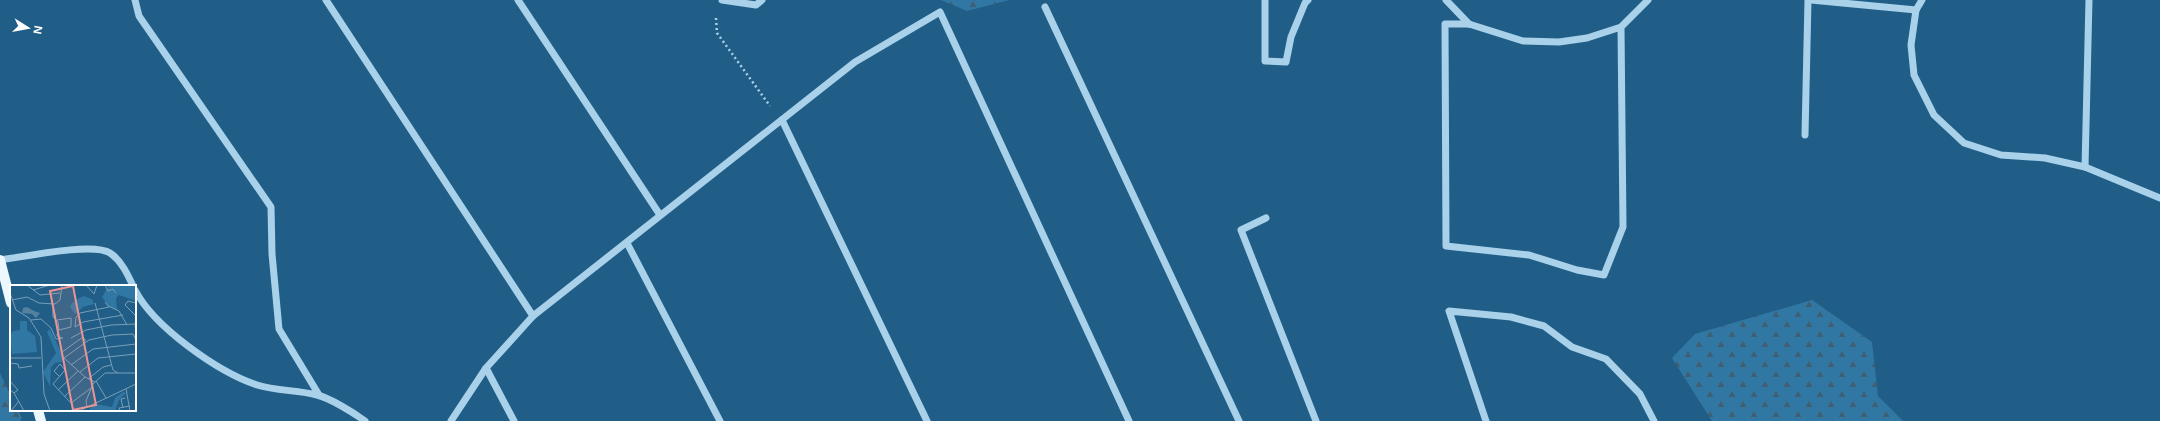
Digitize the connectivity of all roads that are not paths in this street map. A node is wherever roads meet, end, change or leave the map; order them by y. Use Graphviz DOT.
graph roads {
  1 [pos="135,0"];
  2 [pos="326,0"];
  3 [pos="518,0"];
  4 [pos="722,0"];
  5 [pos="762,0"];
  6 [pos="1265,0"];
  7 [pos="1308,0"];
  8 [pos="1446,0"];
  9 [pos="1648,0"];
  10 [pos="1810,0"];
  11 [pos="1922,0"];
  12 [pos="2089,0"];
  13 [pos="1045,7"];
  14 [pos="1916,10"];
  15 [pos="1469,24"];
  16 [pos="1621,27"];
  17 [pos="782,120"];
  18 [pos="1805,135"];
  19 [pos="2085,166"];
  20 [pos="2160,198"];
  21 [pos="660,215"];
  22 [pos="1266,218"];
  23 [pos="627,243"];
  24 [pos="0,260"];
  25 [pos="132,285"];
  26 [pos="136,292"];
  27 [pos="10,299"];
  28 [pos="533,316"];
  29 [pos="486,368"];
  30 [pos="319,395"];
  31 [pos="38,411"];
  32 [pos="41,421"];
  33 [pos="365,421"];
  34 [pos="452,421"];
  35 [pos="514,421"];
  36 [pos="720,421"];
  37 [pos="927,421"];
  38 [pos="1129,421"];
  39 [pos="1239,421"];
  40 [pos="1316,421"];
  41 [pos="1486,421"];
  42 [pos="1654,421"];
  1 -- 30 [label="street"];
  2 -- 28 [label="street"];
  3 -- 21 [label="street"];
  4 -- 5 [label="street"];
  6 -- 7 [label="street"];
  8 -- 15 [label="street"];
  9 -- 16 [label="street"];
  10 -- 14 [label="street"];
  10 -- 18 [label="street"];
  11 -- 14 [label="street"];
  12 -- 19 [label="street"];
  13 -- 39 [label="street"];
  14 -- 19 [label="street"];
  15 -- 16 [label="street"];
  15 -- 16 [label="street"];
  17 -- 21 [label="street"];
  17 -- 37 [label="street"];
  17 -- 38 [label="street"];
  19 -- 20 [label="street"];
  21 -- 23 [label="street"];
  22 -- 40 [label="street"];
  23 -- 28 [label="street"];
  23 -- 36 [label="street"];
  24 -- 25 [label="street"];
  24 -- 27 [label="main road"];
  26 -- 30 [label="street"];
  28 -- 29 [label="street"];
  29 -- 34 [label="street"];
  29 -- 35 [label="street"];
  30 -- 33 [label="street"];
  31 -- 32 [label="main road"];
  41 -- 42 [label="street"];
}
